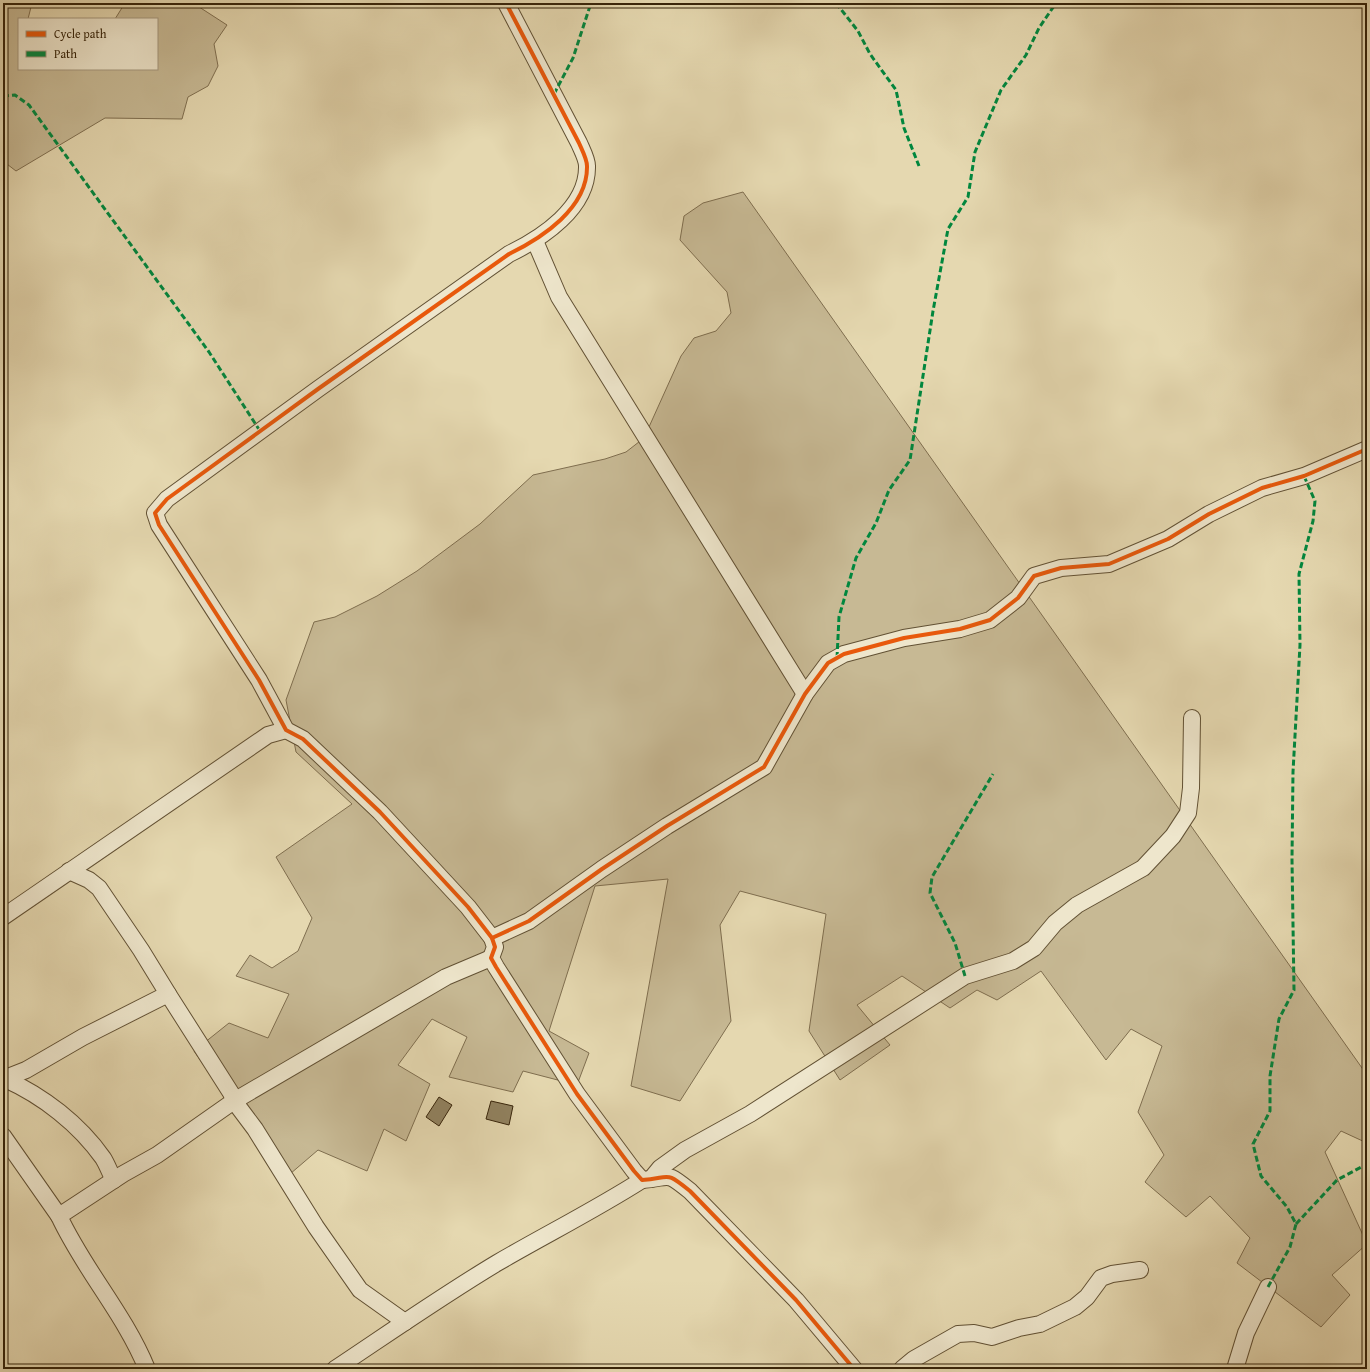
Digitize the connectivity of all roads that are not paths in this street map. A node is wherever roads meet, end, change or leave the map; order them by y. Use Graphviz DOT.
graph roads {
  1 [pos="506,3"];
  2 [pos="535,241"];
  3 [pos="1367,449"];
  4 [pos="805,694"];
  5 [pos="1192,718"];
  6 [pos="286,730"];
  7 [pos="69,871"];
  8 [pos="3,917"];
  9 [pos="492,938"];
  10 [pos="491,958"];
  11 [pos="168,994"];
  12 [pos="4,1079"];
  13 [pos="234,1101"];
  14 [pos="3,1136"];
  15 [pos="114,1180"];
  16 [pos="646,1180"];
  17 [pos="59,1216"];
  18 [pos="1140,1270"];
  19 [pos="1268,1288"];
  20 [pos="405,1322"];
  21 [pos="147,1369"];
  22 [pos="335,1369"];
  23 [pos="854,1369"];
  24 [pos="902,1369"];
  25 [pos="1235,1369"];
  1 -- 2 [label="street"];
  2 -- 4 [label="street"];
  2 -- 6 [label="street"];
  3 -- 4 [label="street"];
  4 -- 9 [label="street"];
  5 -- 16 [label="street"];
  6 -- 7 [label="street"];
  6 -- 9 [label="street"];
  7 -- 8 [label="street"];
  7 -- 11 [label="street"];
  9 -- 10 [label="street"];
  10 -- 13 [label="street"];
  10 -- 16 [label="street"];
  11 -- 12 [label="street"];
  11 -- 13 [label="street"];
  12 -- 15 [label="street"];
  13 -- 15 [label="street"];
  13 -- 20 [label="street"];
  14 -- 17 [label="street"];
  15 -- 17 [label="street"];
  16 -- 20 [label="street"];
  16 -- 23 [label="street"];
  17 -- 21 [label="street"];
  18 -- 24 [label="street"];
  19 -- 25 [label="street"];
  20 -- 22 [label="street"];
}
